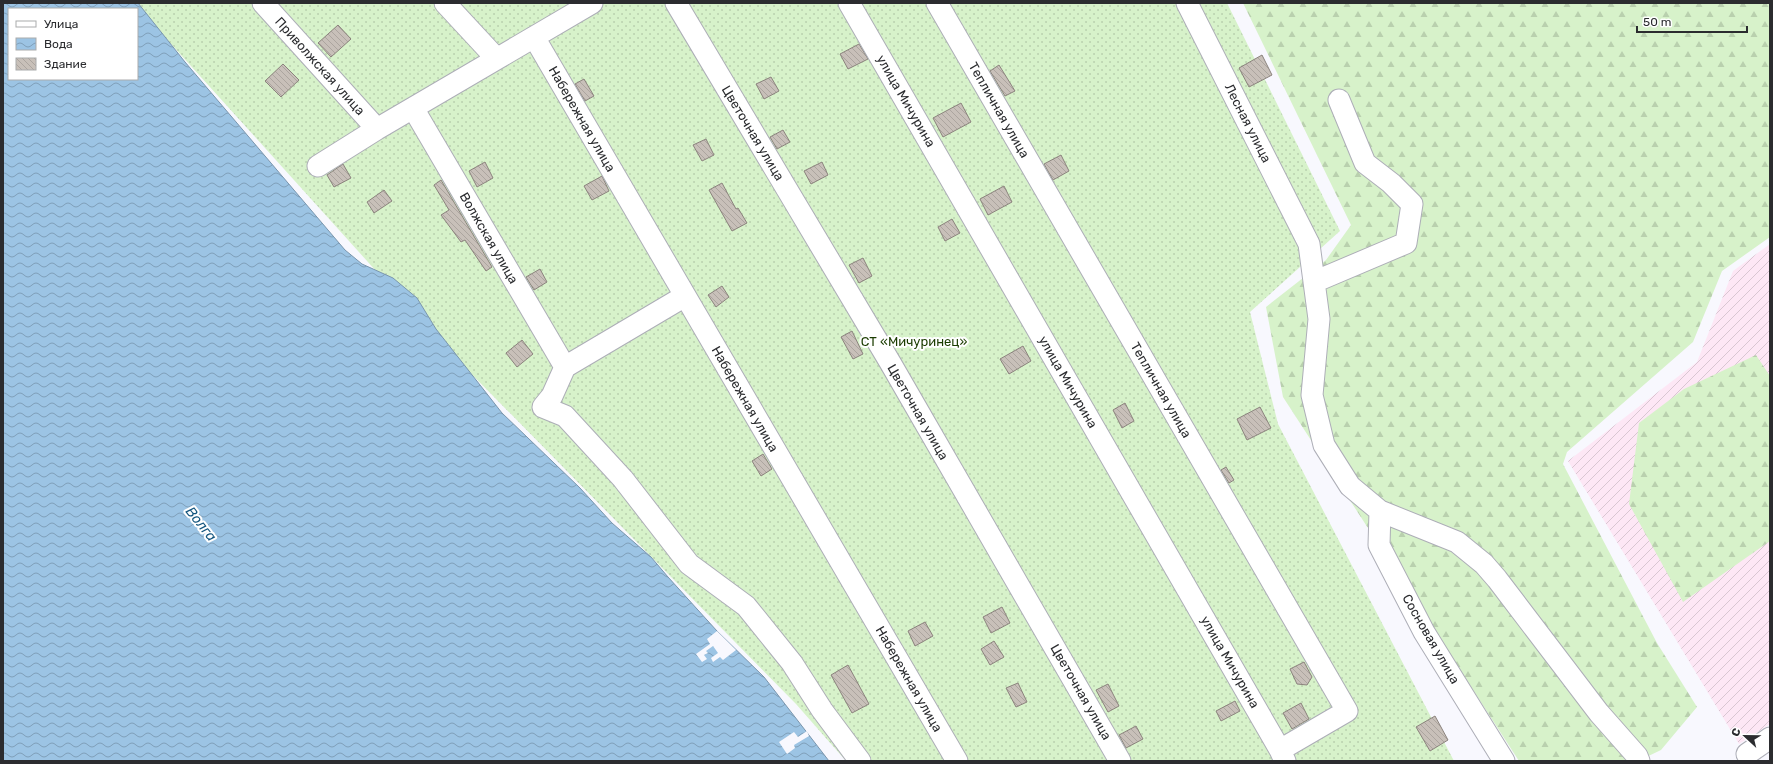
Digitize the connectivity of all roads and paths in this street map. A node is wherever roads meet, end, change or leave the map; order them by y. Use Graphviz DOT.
graph roads {
  1 [pos="263,3"];
  2 [pos="445,3"];
  3 [pos="592,3"];
  4 [pos="676,3"];
  5 [pos="849,3"];
  6 [pos="937,3"];
  7 [pos="1187,3"];
  8 [pos="534,37"];
  9 [pos="496,58"];
  10 [pos="1339,100"];
  11 [pos="413,108"];
  12 [pos="377,129"];
  13 [pos="318,166"];
  14 [pos="1314,282"];
  15 [pos="685,296"];
  16 [pos="565,367"];
  17 [pos="1380,511"];
  18 [pos="1770,738"];
  19 [pos="1747,754"];
  20 [pos="1282,755"];
  21 [pos="860,761"];
  22 [pos="957,761"];
  23 [pos="1120,761"];
  24 [pos="1504,761"];
  25 [pos="1639,761"];
  1 -- 12 [label="street, Приволжская улица"];
  2 -- 9 [label="street"];
  3 -- 8 [label="street"];
  4 -- 23 [label="street, Цветочная улица"];
  5 -- 20 [label="street, улица Мичурина"];
  6 -- 20 [label="street, Тепличная улица"];
  7 -- 14 [label="street, Лесная улица"];
  8 -- 9 [label="street"];
  8 -- 15 [label="street, Набережная улица"];
  9 -- 11 [label="street"];
  10 -- 14 [label="street"];
  11 -- 12 [label="street"];
  11 -- 16 [label="street, Волжская улица"];
  12 -- 13 [label="street"];
  14 -- 17 [label="street, Лесная улица"];
  15 -- 16 [label="street"];
  15 -- 22 [label="street, Набережная улица"];
  16 -- 21 [label="street"];
  17 -- 24 [label="street, Сосновая улица"];
  17 -- 25 [label="street, Лесная улица"];
  18 -- 19 [label="street"];
}
